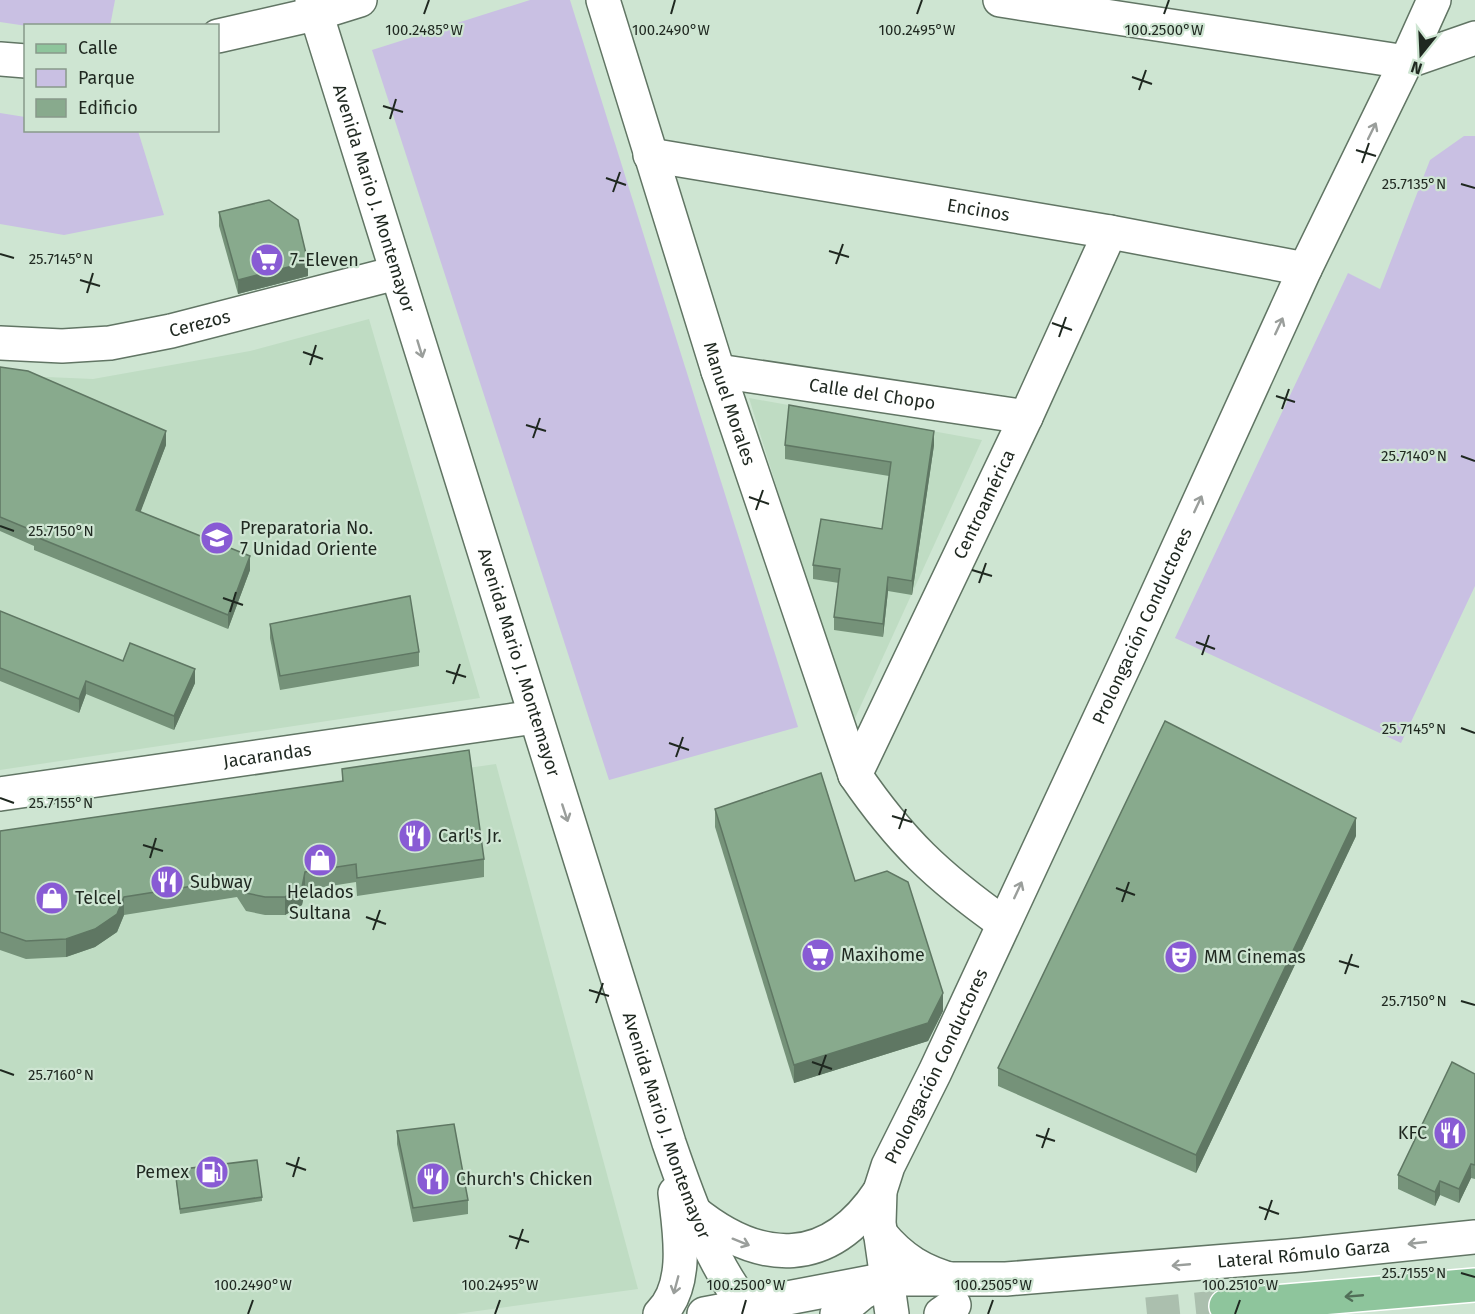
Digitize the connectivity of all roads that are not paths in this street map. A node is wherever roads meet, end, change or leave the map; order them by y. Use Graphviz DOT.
graph roads {
  1 [pos="360,0"];
  2 [pos="603,0"];
  3 [pos="1000,0"];
  4 [pos="1434,0"];
  5 [pos="313,7"];
  6 [pos="219,36"];
  7 [pos="1475,38"];
  8 [pos="0,58"];
  9 [pos="24,62"];
  10 [pos="1406,62"];
  11 [pos="650,155"];
  12 [pos="1110,232"];
  13 [pos="1305,269"];
  14 [pos="396,273"];
  15 [pos="0,342"];
  16 [pos="718,372"];
  17 [pos="1026,417"];
  18 [pos="535,717"];
  19 [pos="855,775"];
  20 [pos="0,794"];
  21 [pos="1003,923"];
  22 [pos="669,1143"];
  23 [pos="880,1191"];
  24 [pos="692,1210"];
  25 [pos="880,1233"];
  26 [pos="1475,1237"];
  27 [pos="886,1280"];
  28 [pos="1475,1285"];
  29 [pos="949,1304"];
  30 [pos="1226,1306"];
  31 [pos="748,1310"];
  32 [pos="660,1314"];
  33 [pos="704,1314"];
  34 [pos="837,1314"];
  35 [pos="892,1314"];
  1 -- 5 [label="street"];
  2 -- 11 [label="street, Manuel Morales"];
  3 -- 10 [label="street"];
  4 -- 10 [label="street, Prolongación Conductores"];
  5 -- 6 [label="street"];
  5 -- 14 [label="street, Avenida Mario J. Montemayor"];
  7 -- 10 [label="street"];
  8 -- 9 [label="street"];
  13 -- 10 [label="street, Prolongación Conductores, one-way"];
  11 -- 12 [label="street, Encinos"];
  11 -- 16 [label="street, Manuel Morales"];
  12 -- 13 [label="street, Encinos"];
  12 -- 17 [label="street, Centroamérica"];
  21 -- 13 [label="street, Prolongación Conductores, one-way"];
  14 -- 15 [label="street, Cerezos"];
  14 -- 18 [label="street, Avenida Mario J. Montemayor, one-way"];
  16 -- 17 [label="street, Calle del Chopo"];
  16 -- 19 [label="street, Manuel Morales"];
  17 -- 19 [label="street, Centroamérica"];
  18 -- 20 [label="street, Jacarandas"];
  18 -- 22 [label="street, Avenida Mario J. Montemayor, one-way"];
  19 -- 21 [label="street, Manuel Morales"];
  21 -- 23 [label="street, Prolongación Conductores"];
  22 -- 24 [label="street, Avenida Mario J. Montemayor"];
  22 -- 32 [label="street, one-way"];
  24 -- 23 [label="street, one-way"];
  23 -- 25 [label="street"];
  24 -- 31 [label="street, Avenida Mario J. Montemayor"];
  25 -- 27 [label="street"];
  25 -- 29 [label="street"];
  26 -- 29 [label="street, Lateral Rómulo Garza, one-way"];
  27 -- 29 [label="street, Lateral Rómulo Garza"];
  27 -- 31 [label="street, Lateral Rómulo Garza"];
  27 -- 34 [label="street"];
  27 -- 35 [label="street"];
  28 -- 30 [label="main road, one-way"];
  31 -- 33 [label="street, Lateral Rómulo Garza"];
}
